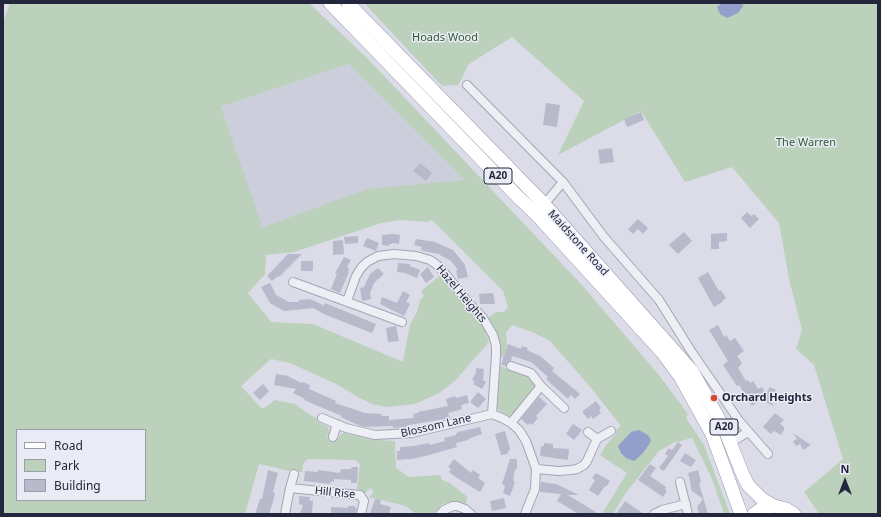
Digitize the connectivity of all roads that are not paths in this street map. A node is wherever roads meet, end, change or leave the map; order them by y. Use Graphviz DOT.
graph roads {
  1 [pos="330,3"];
  2 [pos="348,3"];
  3 [pos="467,85"];
  4 [pos="563,182"];
  5 [pos="540,209"];
  6 [pos="293,282"];
  7 [pos="347,301"];
  8 [pos="402,322"];
  9 [pos="511,366"];
  10 [pos="541,386"];
  11 [pos="564,408"];
  12 [pos="492,414"];
  13 [pos="322,418"];
  14 [pos="511,423"];
  15 [pos="337,424"];
  16 [pos="611,431"];
  17 [pos="588,432"];
  18 [pos="748,432"];
  19 [pos="333,437"];
  20 [pos="597,439"];
  21 [pos="730,443"];
  22 [pos="768,454"];
  23 [pos="536,469"];
  24 [pos="294,474"];
  25 [pos="680,482"];
  26 [pos="290,488"];
  27 [pos="686,504"];
  28 [pos="774,506"];
  29 [pos="285,514"];
  30 [pos="361,514"];
  31 [pos="440,514"];
  32 [pos="471,514"];
  33 [pos="525,514"];
  34 [pos="654,514"];
  35 [pos="688,514"];
  36 [pos="741,514"];
  37 [pos="754,514"];
  38 [pos="794,514"];
  1 -- 5 [label="main road, Maidstone Road / A20"];
  2 -- 5 [label="main road, Maidstone Road / A20"];
  3 -- 4 [label="street"];
  4 -- 5 [label="street"];
  4 -- 18 [label="street"];
  5 -- 21 [label="main road, Maidstone Road / A20"];
  5 -- 36 [label="main road, Maidstone Road / A20"];
  6 -- 7 [label="street"];
  7 -- 8 [label="street"];
  7 -- 12 [label="street, Hazel Heights"];
  9 -- 10 [label="street"];
  10 -- 11 [label="street"];
  10 -- 14 [label="street"];
  12 -- 14 [label="street"];
  12 -- 15 [label="street, Blossom Lane"];
  13 -- 15 [label="street, Blossom Lane"];
  14 -- 23 [label="street"];
  15 -- 19 [label="street"];
  16 -- 20 [label="street"];
  17 -- 20 [label="street"];
  18 -- 21 [label="street"];
  18 -- 22 [label="street"];
  20 -- 23 [label="street"];
  21 -- 28 [label="main road, Maidstone Road / A20"];
  23 -- 33 [label="street"];
  24 -- 26 [label="street"];
  25 -- 27 [label="street"];
  26 -- 29 [label="street"];
  26 -- 30 [label="street, Hill Rise"];
  27 -- 34 [label="street"];
  27 -- 35 [label="street"];
  28 -- 37 [label="main road"];
  28 -- 38 [label="main road, Maidstone Road"];
  31 -- 32 [label="street"];
}
